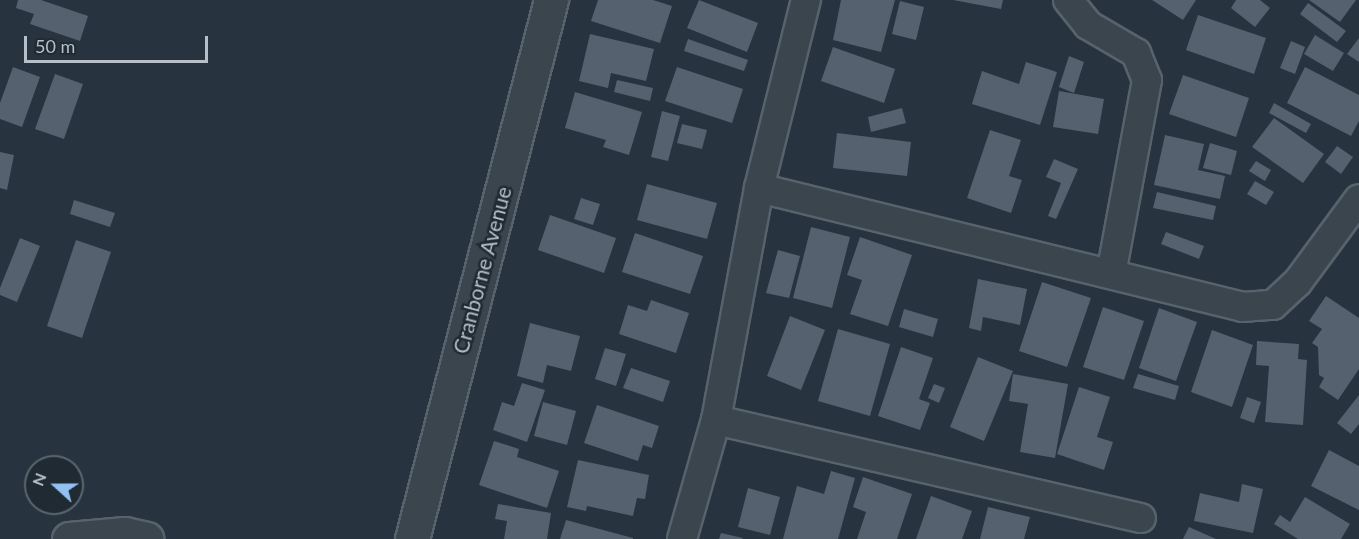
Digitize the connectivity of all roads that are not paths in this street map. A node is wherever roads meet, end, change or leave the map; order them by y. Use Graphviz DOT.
graph roads {
  1 [pos="551,0"];
  2 [pos="806,0"];
  3 [pos="1068,0"];
  4 [pos="759,188"];
  5 [pos="1359,198"];
  6 [pos="1111,274"];
  7 [pos="716,420"];
  8 [pos="1141,518"];
  9 [pos="69,539"];
  10 [pos="146,539"];
  11 [pos="412,539"];
  12 [pos="682,539"];
  1 -- 11 [label="street, Cranborne Avenue"];
  2 -- 4 [label="street"];
  3 -- 6 [label="street"];
  4 -- 6 [label="street"];
  4 -- 7 [label="street"];
  5 -- 6 [label="street"];
  7 -- 8 [label="street"];
  7 -- 12 [label="street"];
  9 -- 10 [label="street"];
}
